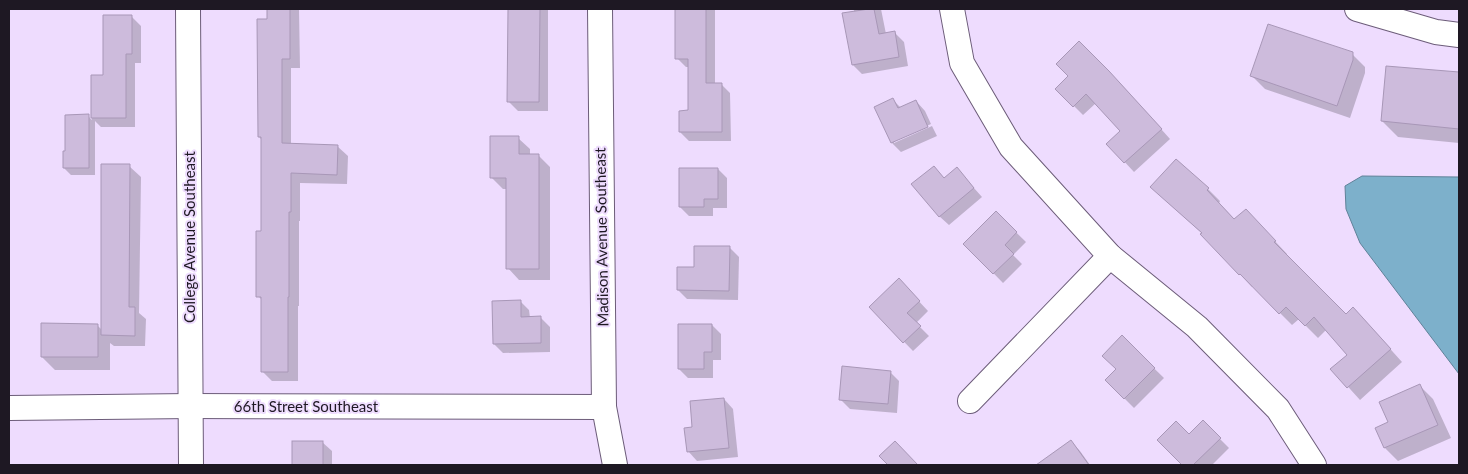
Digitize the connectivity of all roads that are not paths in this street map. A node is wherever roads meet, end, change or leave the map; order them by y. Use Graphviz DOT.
graph roads {
  1 [pos="188,9"];
  2 [pos="600,9"];
  3 [pos="952,9"];
  4 [pos="1357,9"];
  5 [pos="1459,35"];
  6 [pos="1110,256"];
  7 [pos="970,400"];
  8 [pos="191,406"];
  9 [pos="604,407"];
  10 [pos="9,408"];
  11 [pos="191,465"];
  12 [pos="615,465"];
  13 [pos="1314,465"];
  1 -- 8 [label="street, College Avenue Southeast"];
  2 -- 9 [label="street, Madison Avenue Southeast"];
  3 -- 6 [label="street"];
  4 -- 5 [label="street"];
  6 -- 7 [label="street"];
  6 -- 13 [label="street"];
  8 -- 9 [label="street, 66th Street Southeast"];
  8 -- 10 [label="street, 66th Street Southeast"];
  8 -- 11 [label="street, College Avenue Southeast"];
  9 -- 12 [label="street, Madison Avenue Southeast"];
}
